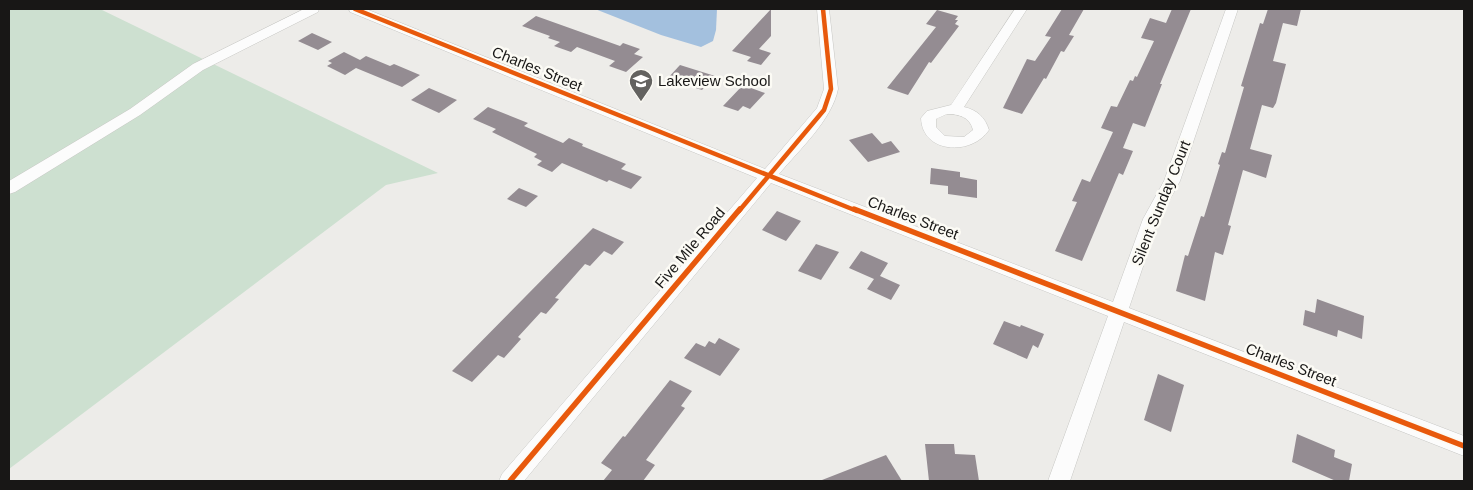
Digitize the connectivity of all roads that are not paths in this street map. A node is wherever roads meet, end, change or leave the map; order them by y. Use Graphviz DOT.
graph roads {
  1 [pos="313,9"];
  2 [pos="355,9"];
  3 [pos="823,9"];
  4 [pos="1021,9"];
  5 [pos="1232,9"];
  6 [pos="955,109"];
  7 [pos="768,176"];
  8 [pos="9,188"];
  9 [pos="1120,312"];
  10 [pos="1464,446"];
  11 [pos="510,481"];
  12 [pos="1059,481"];
  1 -- 8 [label="street"];
  2 -- 7 [label="street, Charles Street"];
  3 -- 7 [label="street, Five Mile Road"];
  4 -- 6 [label="street"];
  5 -- 9 [label="street, Silent Sunday Court"];
  7 -- 9 [label="street, Charles Street"];
  7 -- 11 [label="street, Five Mile Road"];
  9 -- 10 [label="street, Charles Street"];
  9 -- 12 [label="street, Silent Sunday Court"];
}
